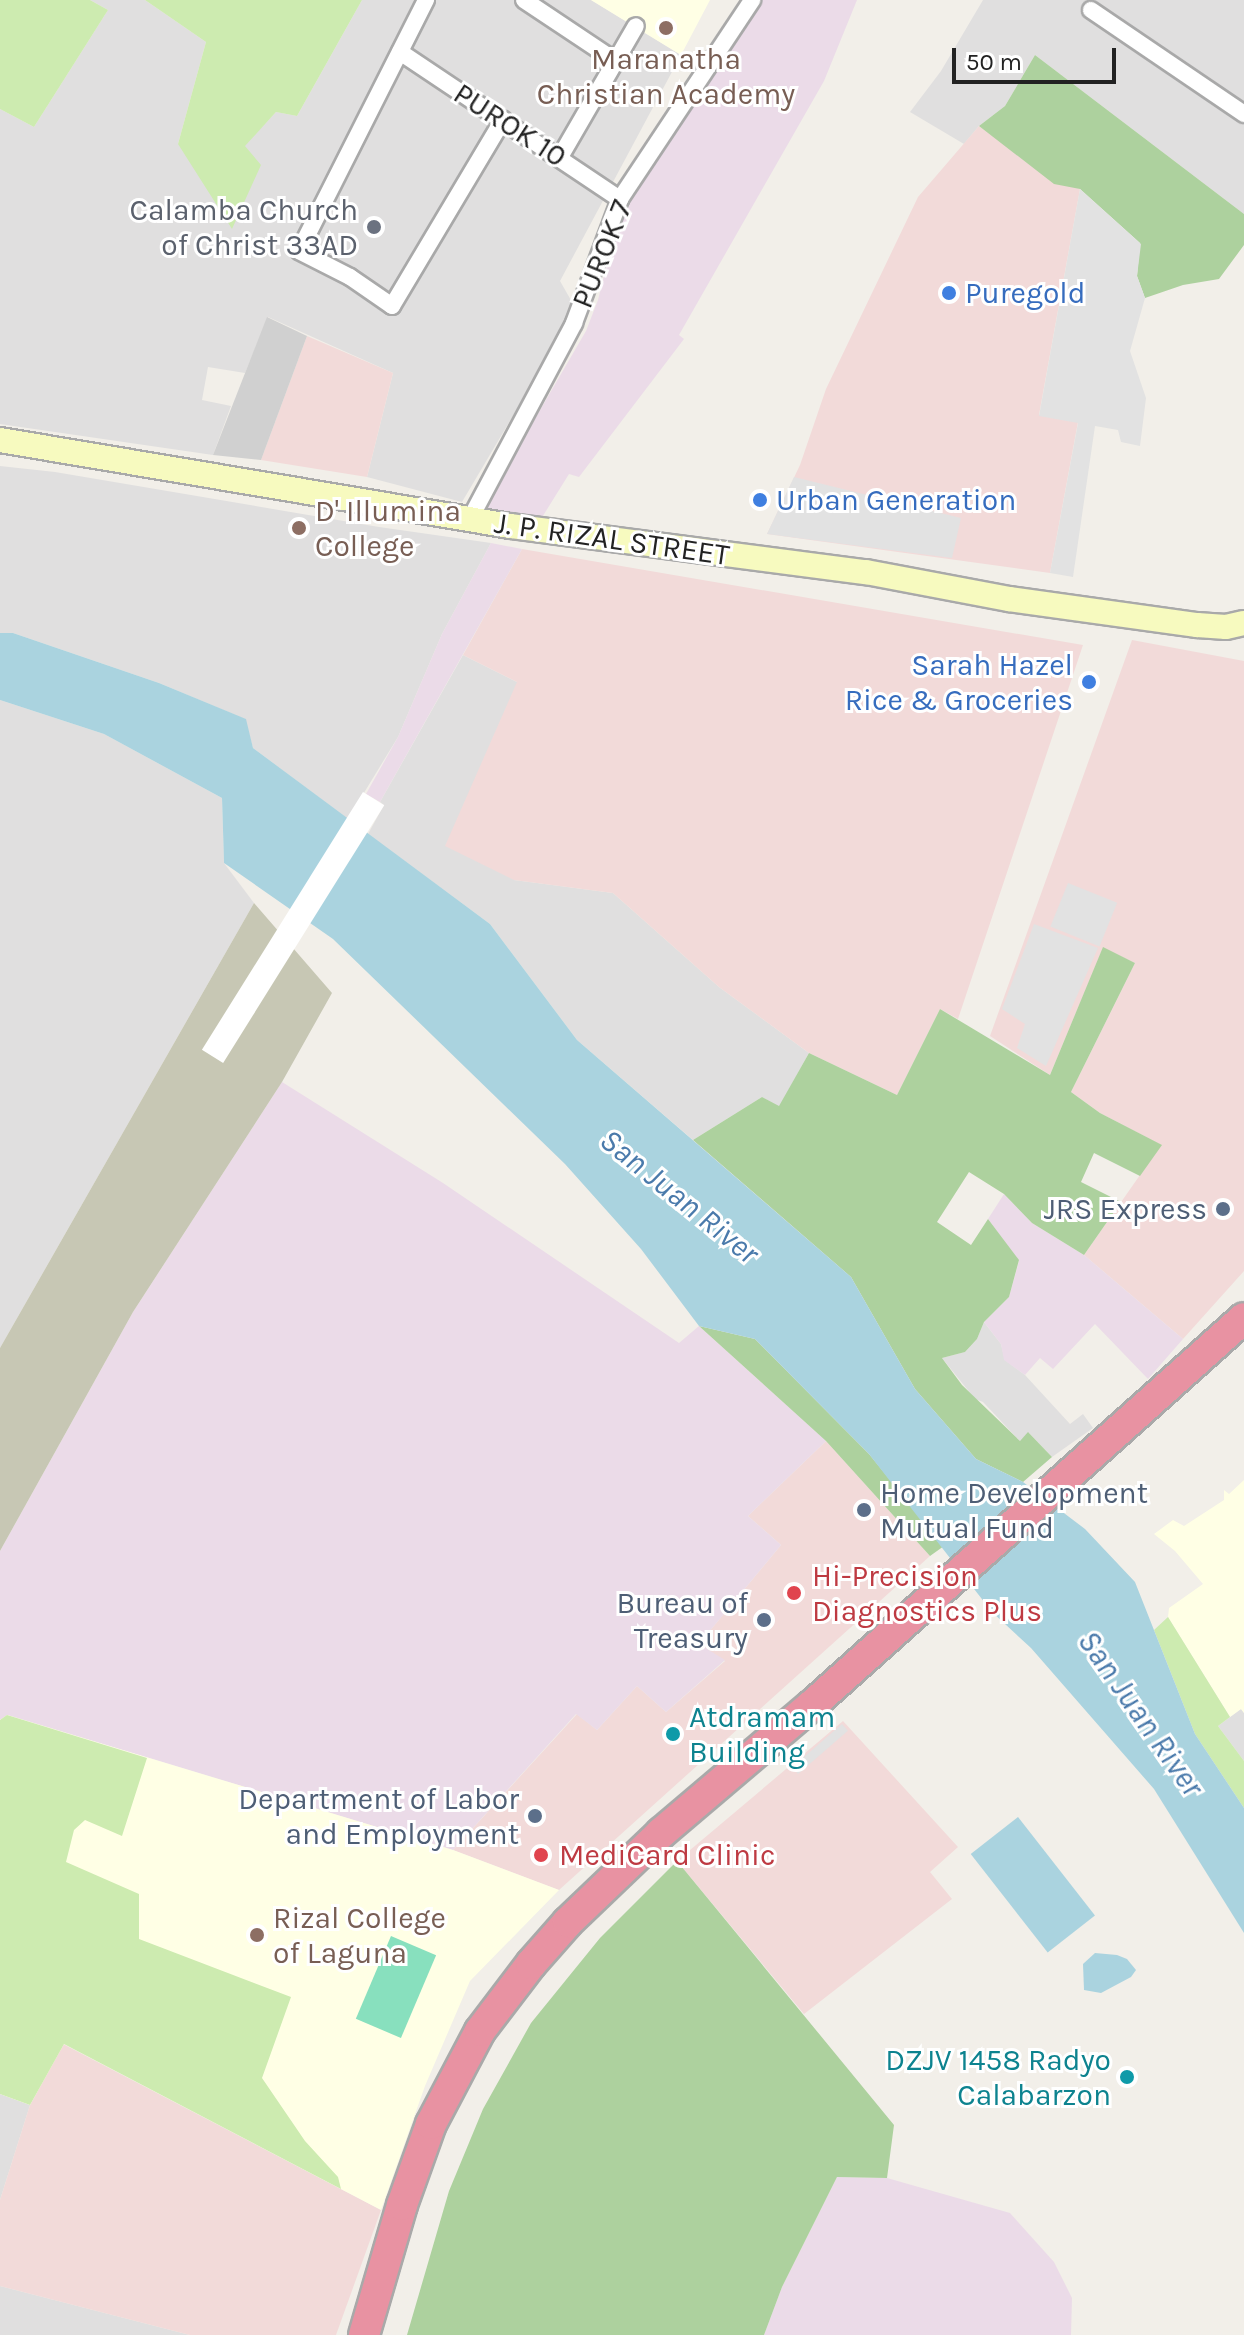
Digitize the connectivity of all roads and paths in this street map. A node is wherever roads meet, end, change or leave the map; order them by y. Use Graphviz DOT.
graph roads {
  1 [pos="426,0"];
  2 [pos="524,0"];
  3 [pos="752,0"];
  4 [pos="1091,10"];
  5 [pos="636,26"];
  6 [pos="400,52"];
  7 [pos="617,62"];
  8 [pos="1244,114"];
  9 [pos="503,120"];
  10 [pos="560,157"];
  11 [pos="620,199"];
  12 [pos="0,440"];
  13 [pos="470,519"];
  14 [pos="1238,630"];
  15 [pos="1244,1318"];
  16 [pos="364,2335"];
  1 -- 6 [label="street"];
  2 -- 7 [label="street"];
  3 -- 11 [label="street, PUROK 7"];
  4 -- 8 [label="street"];
  5 -- 7 [label="street"];
  6 -- 9 [label="street, PUROK 10"];
  6 -- 9 [label="street"];
  7 -- 10 [label="street"];
  9 -- 10 [label="street, PUROK 10"];
  10 -- 11 [label="street, PUROK 10"];
  11 -- 13 [label="street, PUROK 7"];
  12 -- 13 [label="main road, J. P. RIZAL STREET"];
  13 -- 14 [label="main road, J. P. RIZAL STREET"];
  15 -- 16 [label="highway"];
}
